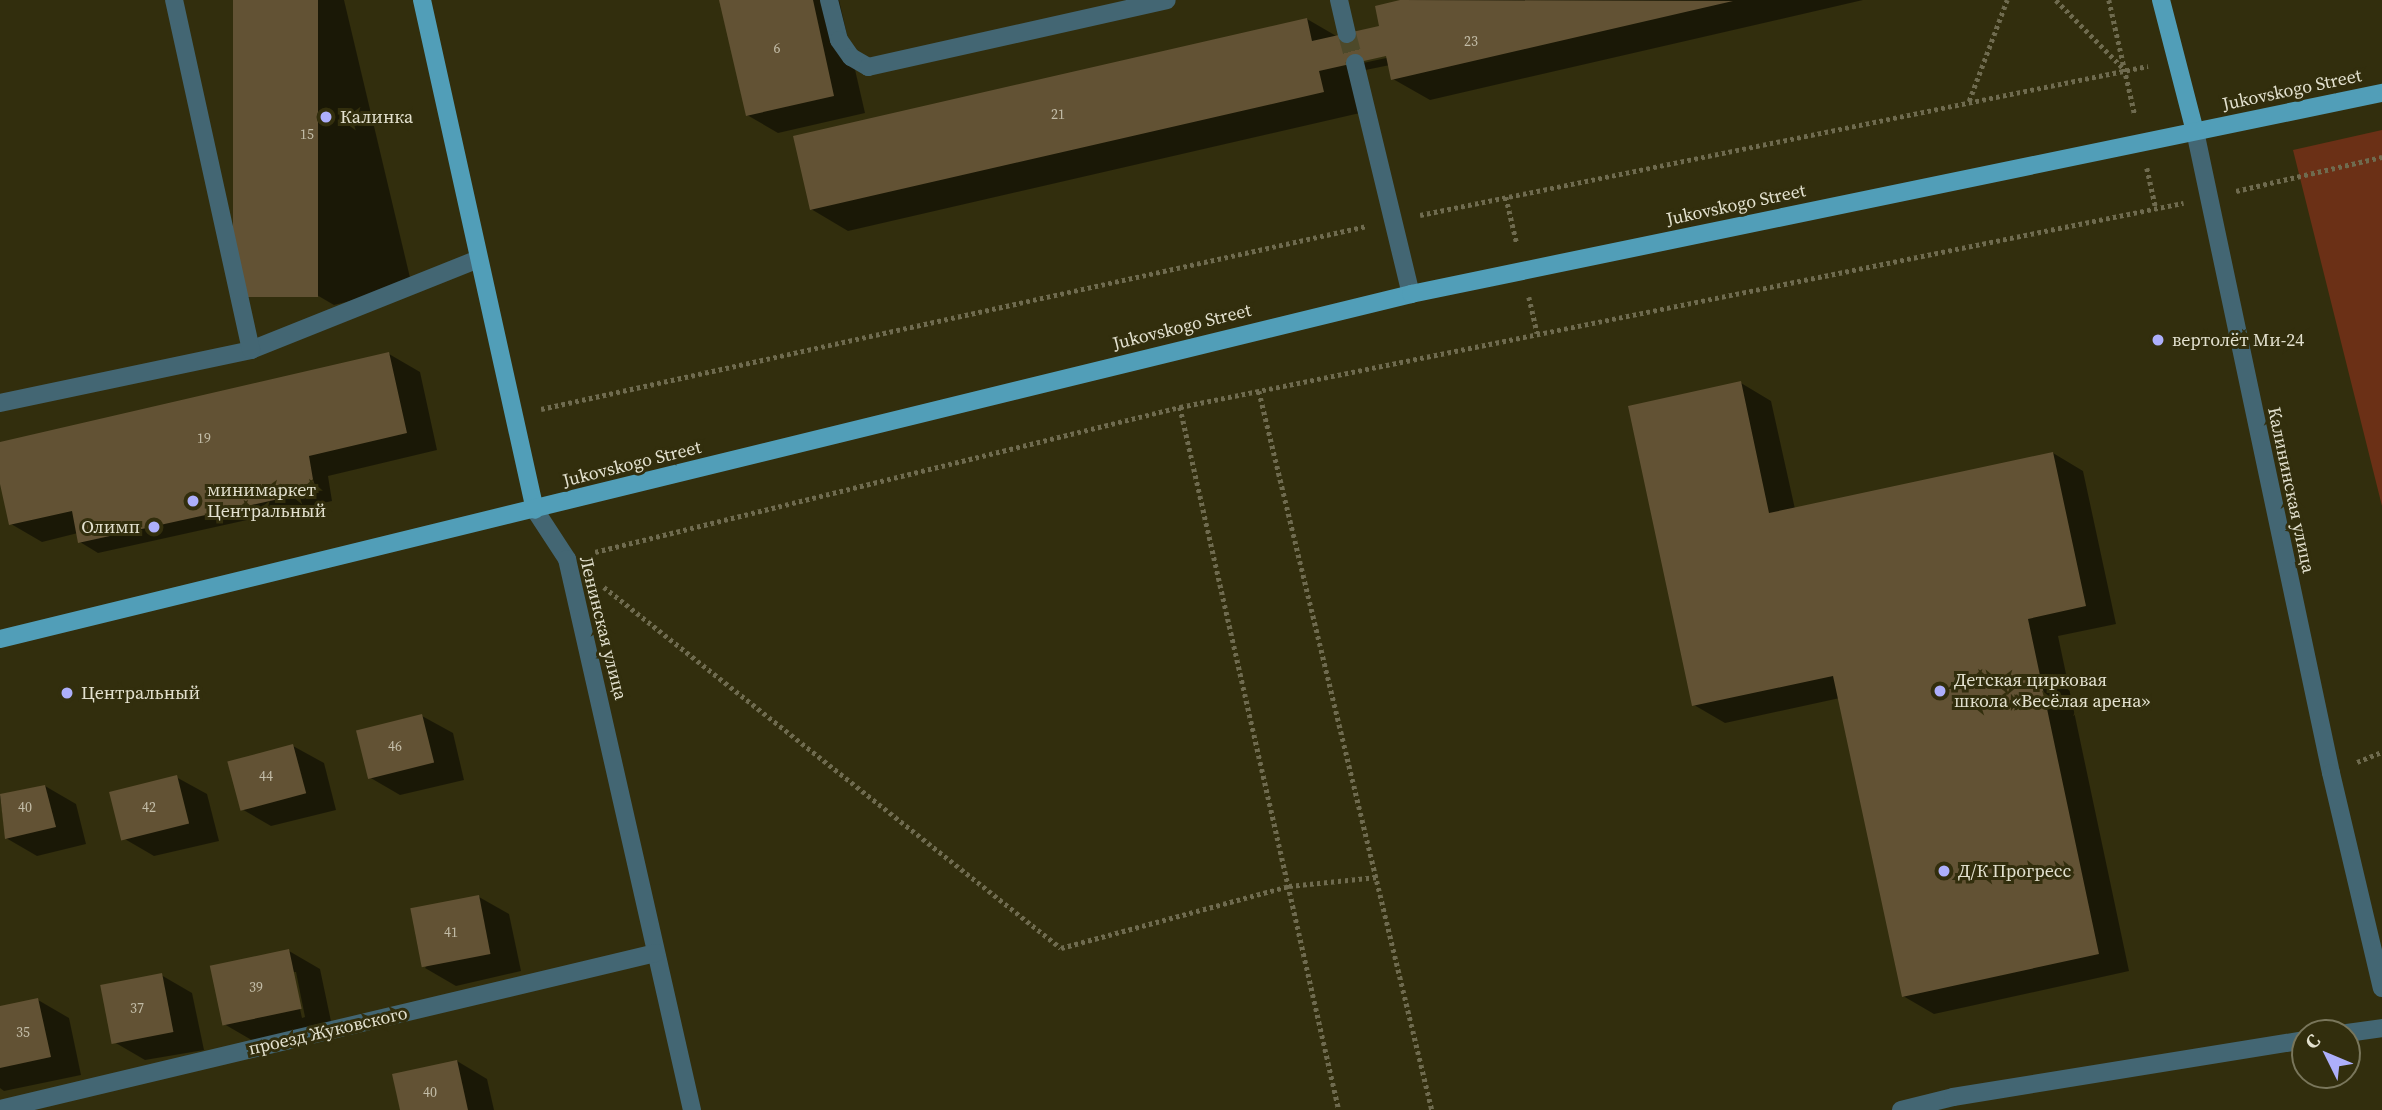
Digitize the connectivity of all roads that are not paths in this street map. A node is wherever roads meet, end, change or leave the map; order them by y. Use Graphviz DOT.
graph roads {
  1 [pos="174,0"];
  2 [pos="422,0"];
  3 [pos="830,0"];
  4 [pos="1167,0"];
  5 [pos="1339,0"];
  6 [pos="2161,0"];
  7 [pos="1347,34"];
  8 [pos="1355,63"];
  9 [pos="2382,93"];
  10 [pos="2195,131"];
  11 [pos="476,260"];
  12 [pos="1410,294"];
  13 [pos="251,350"];
  14 [pos="0,403"];
  15 [pos="535,510"];
  16 [pos="0,639"];
  17 [pos="656,953"];
  18 [pos="2382,988"];
  19 [pos="2382,1028"];
  20 [pos="2361,1031"];
  21 [pos="2291,1042"];
  22 [pos="0,1108"];
  23 [pos="692,1110"];
  24 [pos="1901,1110"];
  1 -- 13 [label="street"];
  2 -- 11 [label="main road, Ленинская улица"];
  3 -- 4 [label="street"];
  5 -- 7 [label="street"];
  6 -- 10 [label="main road, Калининская улица"];
  8 -- 12 [label="street"];
  9 -- 10 [label="main road, Jukovskogo Street"];
  10 -- 12 [label="main road, Jukovskogo Street"];
  10 -- 18 [label="street, Калининская улица"];
  11 -- 13 [label="street"];
  11 -- 15 [label="main road, Ленинская улица"];
  12 -- 15 [label="main road, Jukovskogo Street"];
  13 -- 14 [label="street"];
  15 -- 16 [label="main road, Jukovskogo Street"];
  15 -- 17 [label="street, Ленинская улица"];
  17 -- 22 [label="street, проезд Жуковского"];
  17 -- 23 [label="street, Ленинская улица"];
  19 -- 20 [label="street"];
  21 -- 24 [label="street"];
}
